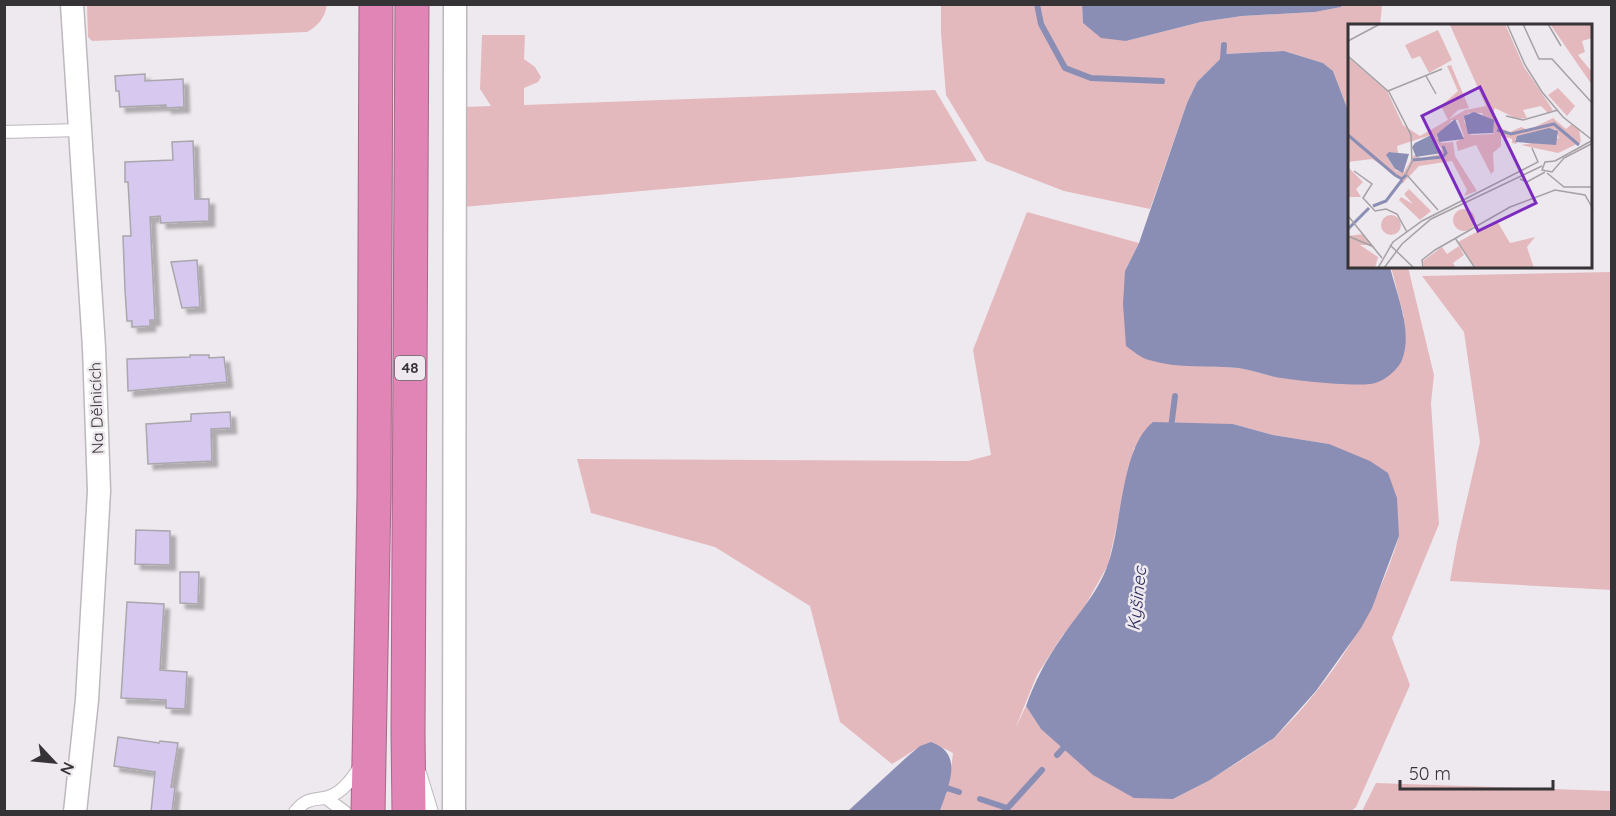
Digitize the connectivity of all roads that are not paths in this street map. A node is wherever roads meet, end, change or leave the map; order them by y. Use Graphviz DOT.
graph roads {
  1 [pos="72,4"];
  2 [pos="376,4"];
  3 [pos="412,4"];
  4 [pos="455,4"];
  5 [pos="80,130"];
  6 [pos="4,132"];
  7 [pos="369,732"];
  8 [pos="408,732"];
  9 [pos="326,798"];
  10 [pos="75,812"];
  11 [pos="296,812"];
  12 [pos="345,812"];
  13 [pos="368,812"];
  14 [pos="409,812"];
  15 [pos="432,812"];
  16 [pos="454,812"];
  1 -- 5 [label="street, Na Dělnicích"];
  2 -- 7 [label="highway, 48"];
  3 -- 8 [label="highway, 48"];
  4 -- 16 [label="street"];
  5 -- 6 [label="lane"];
  5 -- 10 [label="street, Na Dělnicích"];
  7 -- 9 [label="lane"];
  7 -- 13 [label="highway, 48"];
  8 -- 14 [label="highway, 48"];
  8 -- 15 [label="lane"];
  9 -- 11 [label="lane"];
  9 -- 12 [label="lane"];
}
